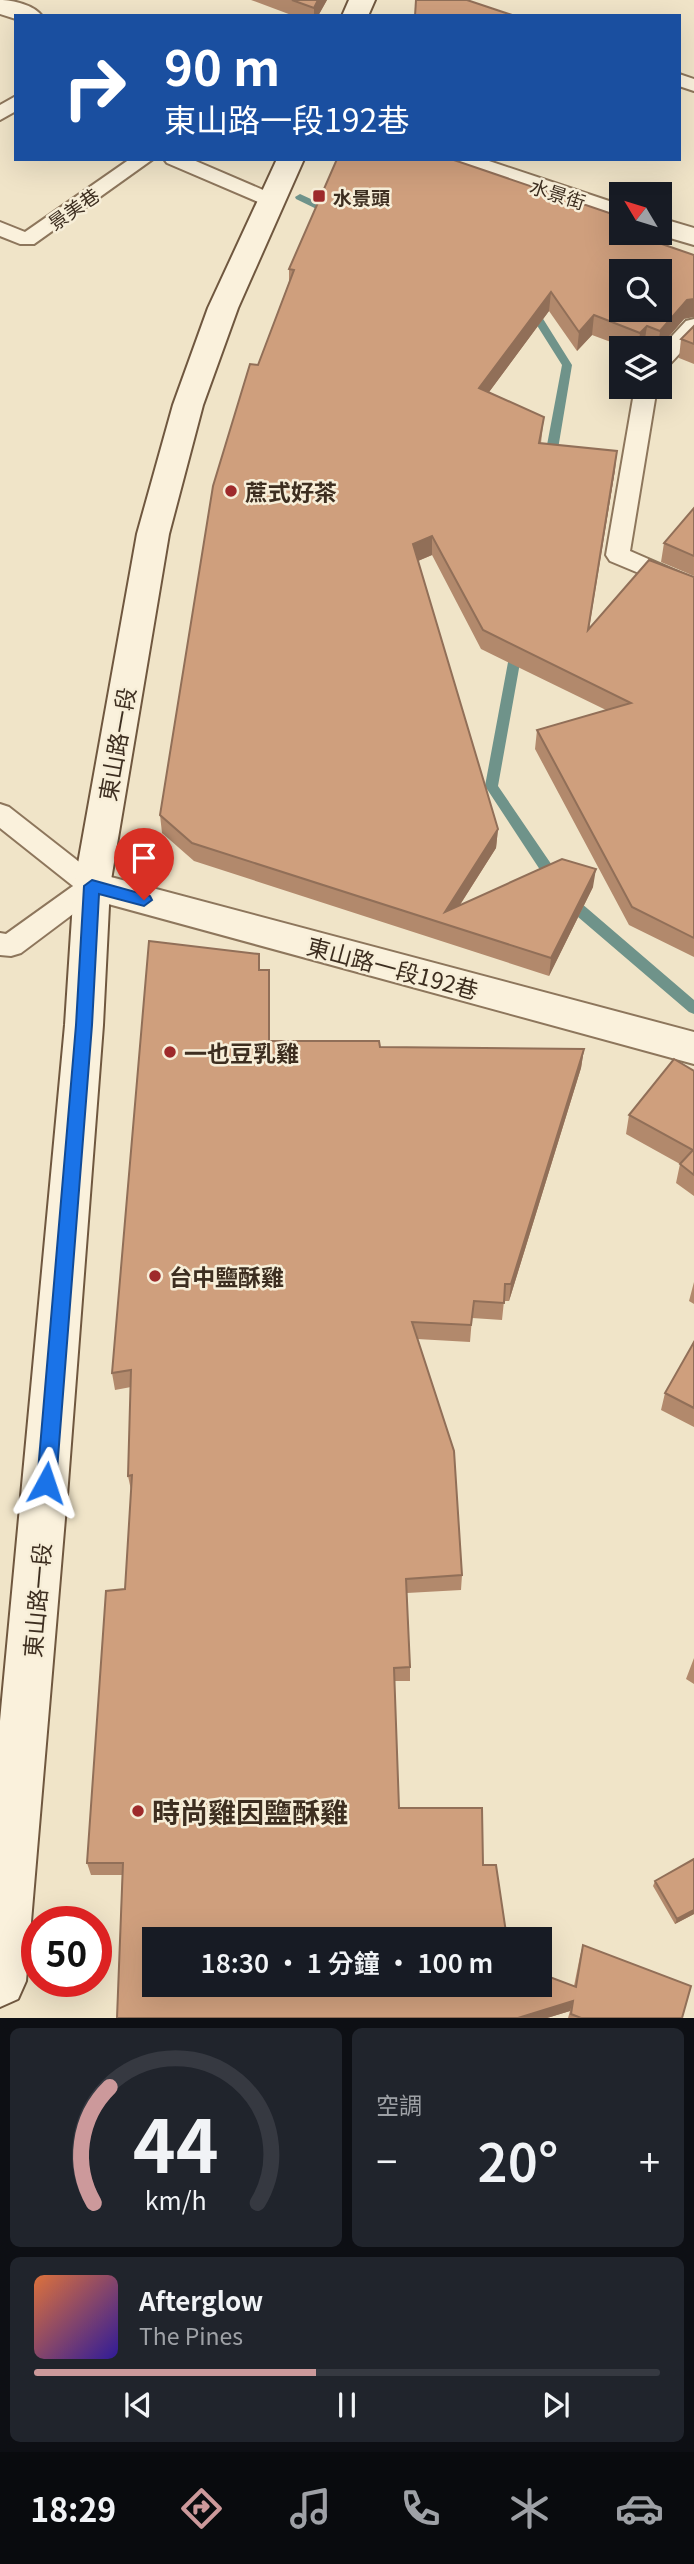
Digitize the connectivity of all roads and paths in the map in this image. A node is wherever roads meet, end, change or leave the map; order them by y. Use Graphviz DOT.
graph roads {
  1 [pos="0,5"];
  2 [pos="25,14"];
  3 [pos="140,161"];
  4 [pos="179,161"];
  5 [pos="290,161"];
  6 [pos="461,161"];
  7 [pos="270,200"];
  8 [pos="609,210"];
  9 [pos="0,228"];
  10 [pos="672,230"];
  11 [pos="694,237"];
  12 [pos="694,326"];
  13 [pos="672,349"];
  14 [pos="644,399"];
  15 [pos="694,587"];
  16 [pos="0,814"];
  17 [pos="92,886"];
  18 [pos="0,944"];
  19 [pos="694,1048"];
  20 [pos="0,1981"];
  1 -- 2 [label="main road"];
  3 -- 9 [label="lane, 景美巷"];
  4 -- 7 [label="lane"];
  5 -- 7 [label="main road, 東山路一段"];
  6 -- 8 [label="main road, 水景街"];
  7 -- 17 [label="main road, 東山路一段"];
  10 -- 11 [label="main road"];
  12 -- 13 [label="lane"];
  14 -- 15 [label="lane"];
  16 -- 17 [label="lane"];
  17 -- 18 [label="lane"];
  17 -- 19 [label="main road, 東山路一段192巷"];
  17 -- 20 [label="main road, 東山路一段"];
}
